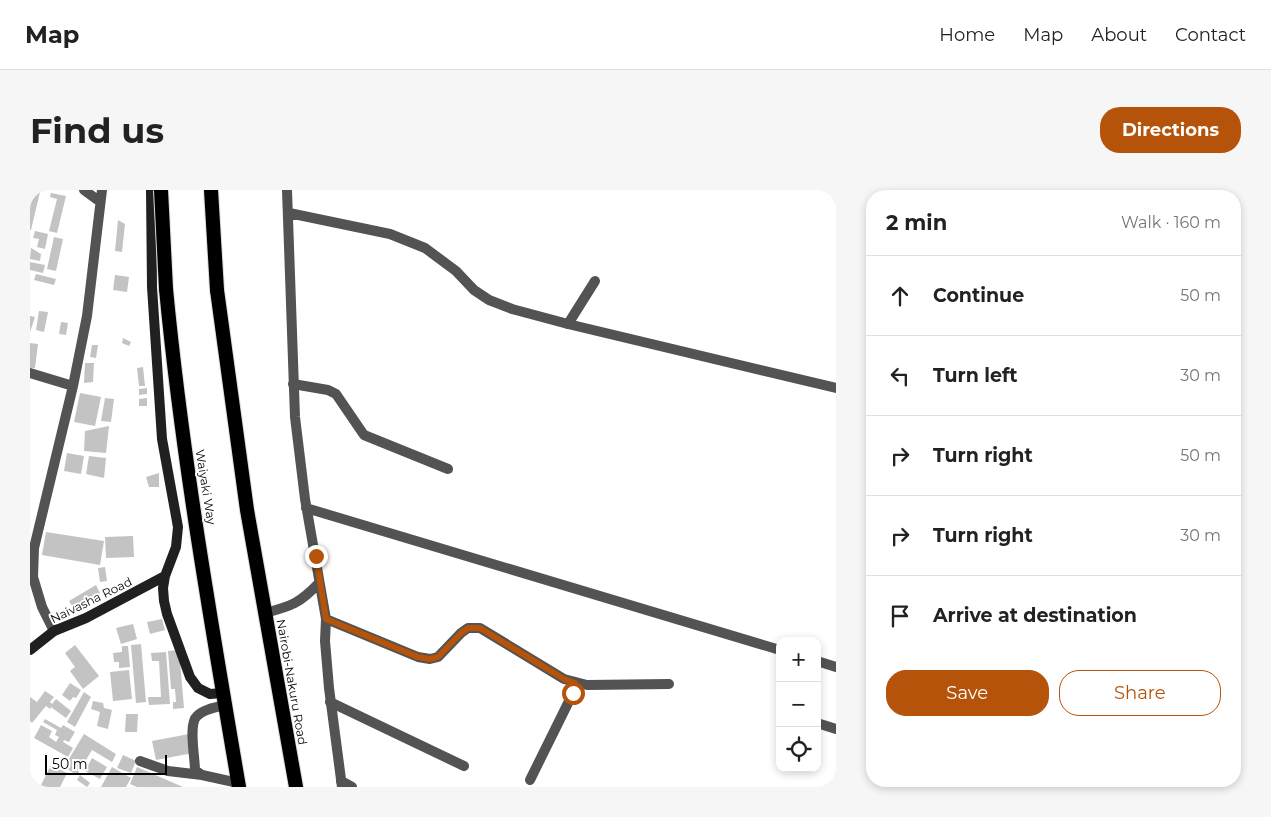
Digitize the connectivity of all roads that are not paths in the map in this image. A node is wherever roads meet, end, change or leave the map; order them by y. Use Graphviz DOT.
graph roads {
  1 [pos="84,190"];
  2 [pos="102,190"];
  3 [pos="151,190"];
  4 [pos="161,190"];
  5 [pos="211,190"];
  6 [pos="287,190"];
  7 [pos="99,201"];
  8 [pos="289,213"];
  9 [pos="595,281"];
  10 [pos="568,324"];
  11 [pos="30,373"];
  12 [pos="292,384"];
  13 [pos="73,386"];
  14 [pos="836,388"];
  15 [pos="448,469"];
  16 [pos="306,508"];
  17 [pos="32,546"];
  18 [pos="165,576"];
  19 [pos="319,583"];
  20 [pos="265,613"];
  21 [pos="326,619"];
  22 [pos="54,631"];
  23 [pos="776,649"];
  24 [pos="30,650"];
  25 [pos="821,662"];
  26 [pos="836,667"];
  27 [pos="575,683"];
  28 [pos="669,684"];
  29 [pos="225,699"];
  30 [pos="330,702"];
  31 [pos="821,724"];
  32 [pos="836,729"];
  33 [pos="140,761"];
  34 [pos="464,766"];
  35 [pos="202,775"];
  36 [pos="530,780"];
  37 [pos="342,784"];
  38 [pos="239,785"];
  39 [pos="296,787"];
  40 [pos="352,787"];
  1 -- 7 [label="street"];
  2 -- 7 [label="street"];
  3 -- 18 [label="main road"];
  4 -- 29 [label="highway, Waiyaki Way, bridge"];
  5 -- 20 [label="highway, Nairobi-Nakuru Road, bridge"];
  6 -- 8 [label="street"];
  7 -- 13 [label="street"];
  8 -- 10 [label="street"];
  8 -- 12 [label="street"];
  9 -- 10 [label="street"];
  10 -- 14 [label="street"];
  11 -- 13 [label="street"];
  12 -- 15 [label="street"];
  12 -- 16 [label="street"];
  13 -- 17 [label="street"];
  16 -- 19 [label="street"];
  16 -- 23 [label="street"];
  17 -- 22 [label="street"];
  18 -- 22 [label="main road, Naivasha Road"];
  18 -- 29 [label="main road"];
  19 -- 20 [label="street"];
  19 -- 21 [label="street"];
  20 -- 39 [label="highway, Nairobi-Nakuru Road"];
  21 -- 27 [label="street"];
  21 -- 30 [label="street"];
  22 -- 24 [label="main road, Naivasha Road"];
  25 -- 26 [label="street"];
  27 -- 28 [label="street"];
  27 -- 36 [label="street"];
  29 -- 35 [label="street"];
  29 -- 38 [label="highway, Waiyaki Way"];
  30 -- 34 [label="street"];
  30 -- 37 [label="street"];
  31 -- 32 [label="street"];
  33 -- 35 [label="street"];
  35 -- 38 [label="street"];
  37 -- 40 [label="street"];
}
